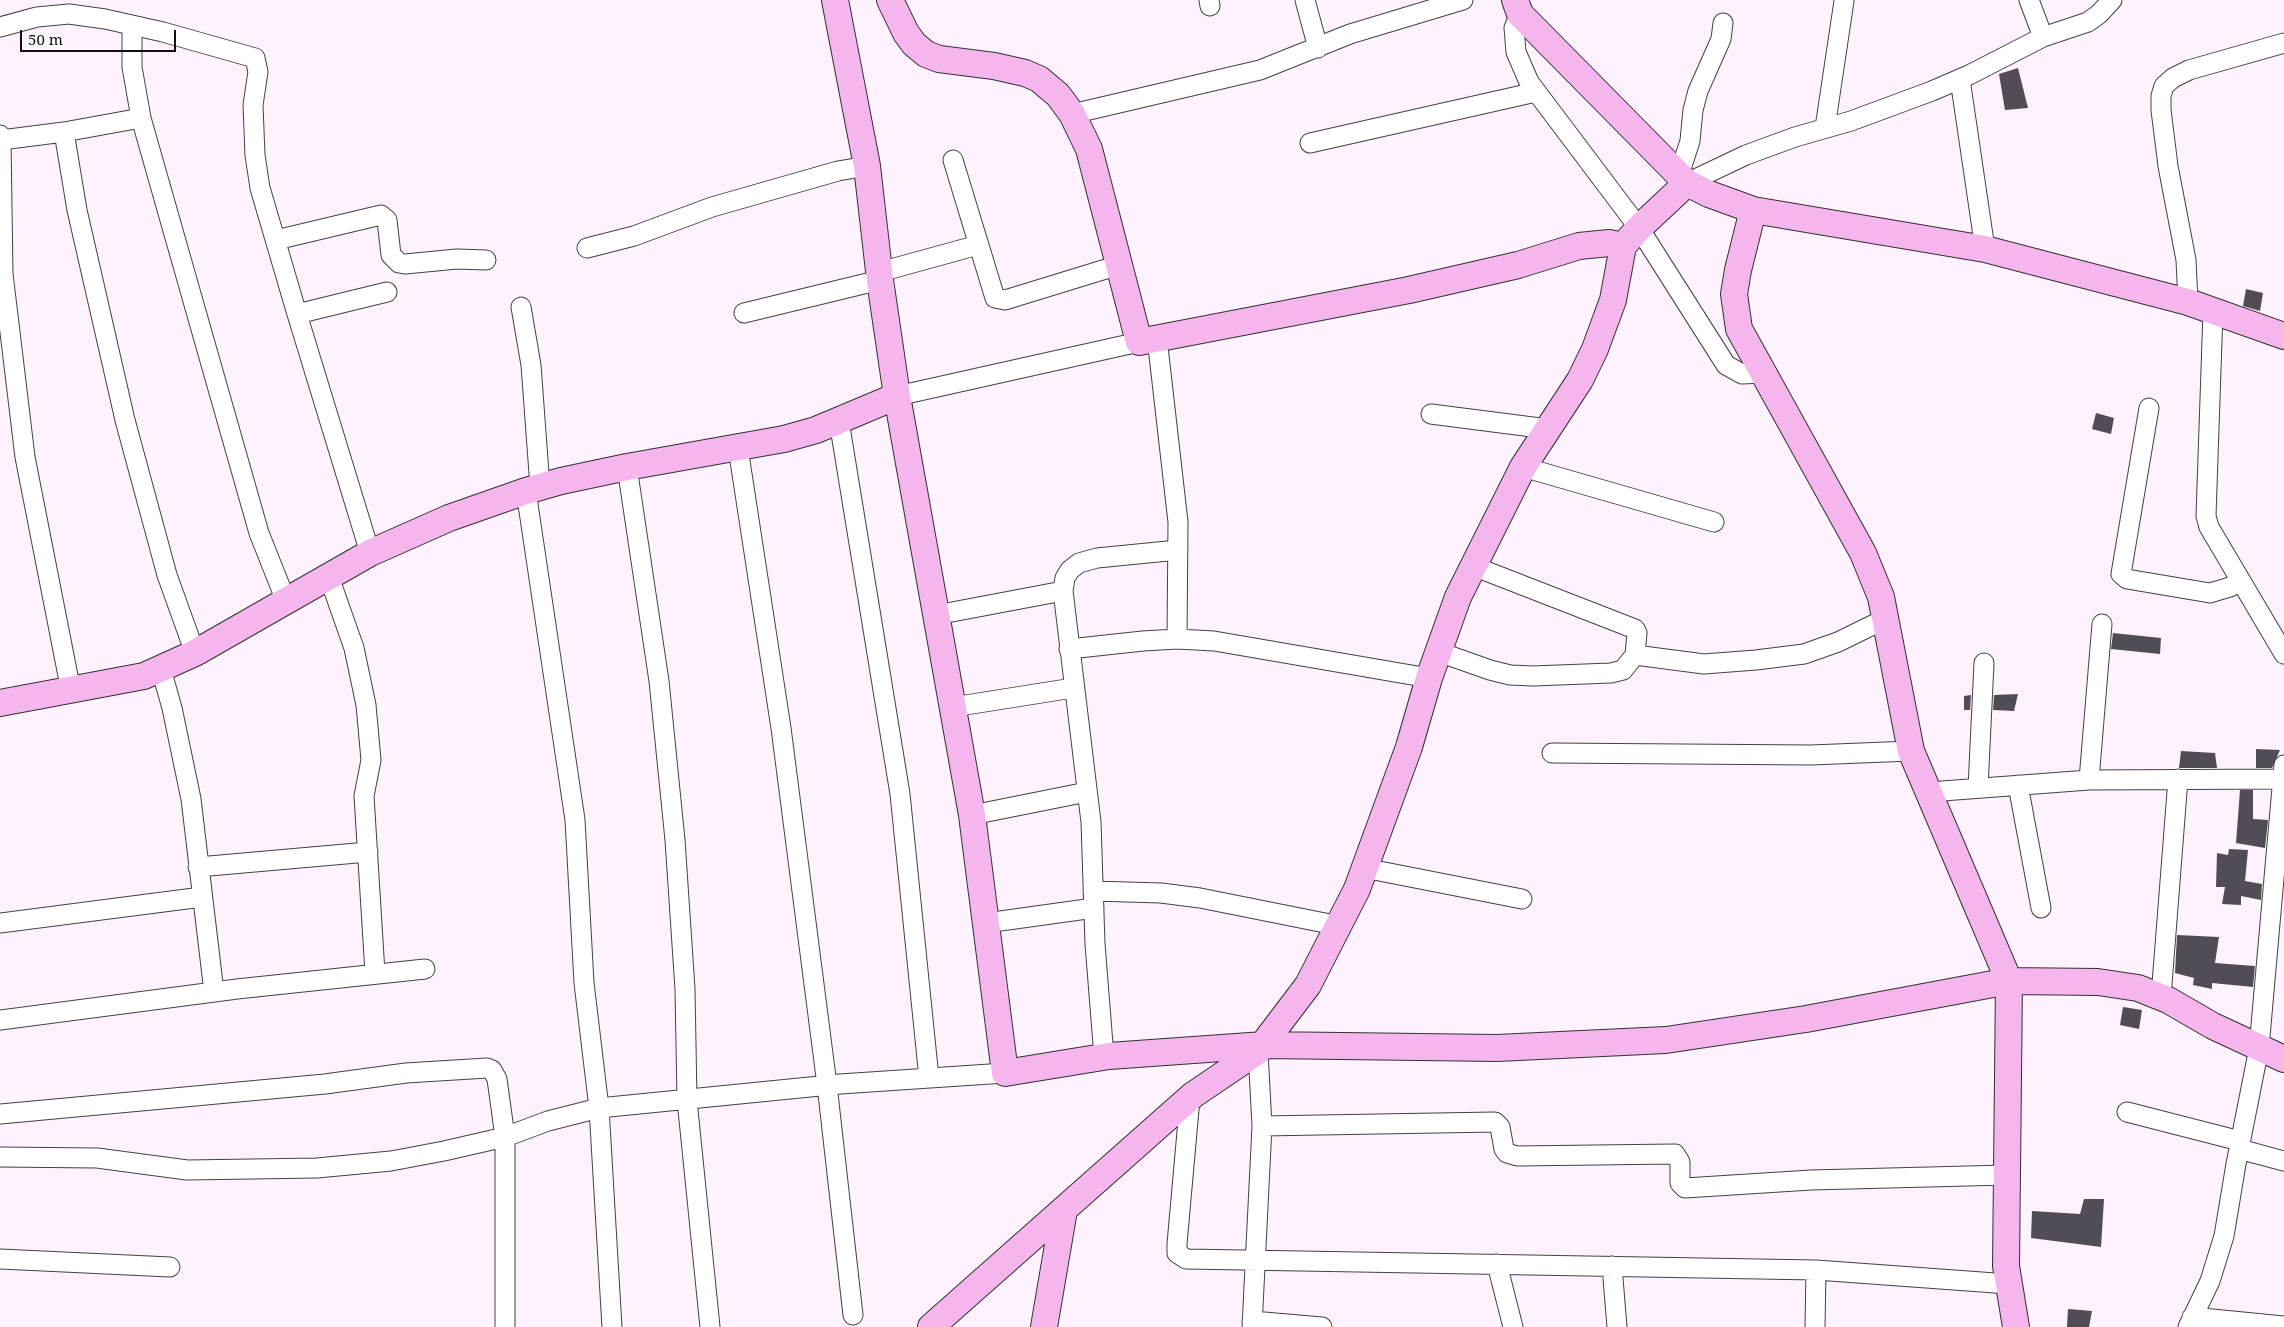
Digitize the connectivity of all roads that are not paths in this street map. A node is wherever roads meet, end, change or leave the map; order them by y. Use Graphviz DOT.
graph roads {
  1 [pos="835,0"];
  2 [pos="890,0"];
  3 [pos="1305,0"];
  4 [pos="1463,0"];
  5 [pos="2029,0"];
  6 [pos="2112,0"];
  7 [pos="1844,1"];
  8 [pos="1518,7"];
  9 [pos="1723,23"];
  10 [pos="132,25"];
  11 [pos="0,27"];
  12 [pos="2043,37"];
  13 [pos="2284,43"];
  14 [pos="1318,48"];
  15 [pos="1960,79"];
  16 [pos="1536,92"];
  17 [pos="1072,114"];
  18 [pos="141,118"];
  19 [pos="1825,128"];
  20 [pos="64,132"];
  21 [pos="0,135"];
  22 [pos="1,140"];
  23 [pos="1310,143"];
  24 [pos="953,160"];
  25 [pos="867,166"];
  26 [pos="1683,179"];
  27 [pos="1753,210"];
  28 [pos="1631,237"];
  29 [pos="276,240"];
  30 [pos="978,245"];
  31 [pos="587,248"];
  32 [pos="1985,249"];
  33 [pos="486,260"];
  34 [pos="1119,265"];
  35 [pos="880,276"];
  36 [pos="387,292"];
  37 [pos="2188,302"];
  38 [pos="521,307"];
  39 [pos="2213,310"];
  40 [pos="744,313"];
  41 [pos="297,314"];
  42 [pos="2284,336"];
  43 [pos="1148,340"];
  44 [pos="1764,373"];
  45 [pos="897,396"];
  46 [pos="2149,408"];
  47 [pos="1431,414"];
  48 [pos="839,421"];
  49 [pos="1548,429"];
  50 [pos="738,448"];
  51 [pos="627,467"];
  52 [pos="1523,467"];
  53 [pos="533,489"];
  54 [pos="1714,522"];
  55 [pos="1178,550"];
  56 [pos="370,553"];
  57 [pos="1473,566"];
  58 [pos="329,577"];
  59 [pos="2240,581"];
  60 [pos="1063,591"];
  61 [pos="286,601"];
  62 [pos="936,615"];
  63 [pos="1885,619"];
  64 [pos="2102,624"];
  65 [pos="1177,639"];
  66 [pos="1069,649"];
  67 [pos="1439,652"];
  68 [pos="194,653"];
  69 [pos="2284,654"];
  70 [pos="1635,655"];
  71 [pos="1984,663"];
  72 [pos="161,669"];
  73 [pos="1428,678"];
  74 [pos="1073,688"];
  75 [pos="72,691"];
  76 [pos="0,703"];
  77 [pos="953,707"];
  78 [pos="1911,750"];
  79 [pos="1552,753"];
  80 [pos="2284,774"];
  81 [pos="2178,779"];
  82 [pos="2089,780"];
  83 [pos="2018,785"];
  84 [pos="1978,788"];
  85 [pos="1086,792"];
  86 [pos="1929,792"];
  87 [pos="972,815"];
  88 [pos="368,852"];
  89 [pos="198,867"];
  90 [pos="1364,868"];
  91 [pos="202,898"];
  92 [pos="1522,899"];
  93 [pos="1094,900"];
  94 [pos="2041,908"];
  95 [pos="986,923"];
  96 [pos="0,924"];
  97 [pos="1340,926"];
  98 [pos="2276,952"];
  99 [pos="425,969"];
  100 [pos="376,973"];
  101 [pos="2009,981"];
  102 [pos="214,992"];
  103 [pos="2161,997"];
  104 [pos="0,1020"];
  105 [pos="1261,1048"];
  106 [pos="2259,1048"];
  107 [pos="1104,1057"];
  108 [pos="2284,1059"];
  109 [pos="1005,1073"];
  110 [pos="929,1078"];
  111 [pos="827,1085"];
  112 [pos="1190,1098"];
  113 [pos="687,1100"];
  114 [pos="599,1108"];
  115 [pos="2127,1112"];
  116 [pos="0,1114"];
  117 [pos="1262,1126"];
  118 [pos="505,1137"];
  119 [pos="2240,1145"];
  120 [pos="0,1157"];
  121 [pos="2284,1162"];
  122 [pos="2007,1176"];
  123 [pos="1064,1210"];
  124 [pos="0,1258"];
  125 [pos="1256,1261"];
  126 [pos="1497,1264"];
  127 [pos="1612,1266"];
  128 [pos="170,1267"];
  129 [pos="1816,1270"];
  130 [pos="2009,1284"];
  131 [pos="853,1314"];
  132 [pos="2190,1322"];
  133 [pos="1252,1324"];
  134 [pos="2284,1326"];
  135 [pos="505,1327"];
  136 [pos="612,1327"];
  137 [pos="710,1327"];
  138 [pos="932,1327"];
  139 [pos="1044,1327"];
  140 [pos="1322,1327"];
  141 [pos="1513,1327"];
  142 [pos="1618,1327"];
  143 [pos="1815,1327"];
  144 [pos="2016,1327"];
  1 -- 25 [label="street"];
  2 -- 17 [label="street"];
  3 -- 14 [label="street"];
  4 -- 14 [label="street"];
  5 -- 12 [label="street"];
  6 -- 12 [label="street"];
  7 -- 19 [label="street"];
  8 -- 16 [label="street"];
  8 -- 26 [label="street"];
  9 -- 26 [label="street"];
  10 -- 11 [label="street"];
  10 -- 18 [label="street"];
  10 -- 29 [label="street"];
  12 -- 15 [label="street"];
  13 -- 37 [label="street"];
  14 -- 17 [label="street"];
  15 -- 19 [label="street"];
  15 -- 32 [label="street"];
  16 -- 23 [label="street"];
  16 -- 28 [label="street"];
  17 -- 34 [label="street"];
  18 -- 20 [label="street"];
  18 -- 61 [label="street"];
  19 -- 26 [label="street"];
  20 -- 22 [label="street"];
  20 -- 68 [label="street"];
  21 -- 22 [label="street"];
  22 -- 75 [label="street"];
  24 -- 30 [label="street"];
  25 -- 31 [label="street"];
  25 -- 35 [label="street"];
  26 -- 27 [label="street"];
  26 -- 28 [label="street"];
  27 -- 32 [label="street"];
  27 -- 44 [label="street"];
  28 -- 43 [label="street"];
  28 -- 44 [label="street"];
  28 -- 49 [label="street"];
  29 -- 33 [label="street"];
  29 -- 41 [label="street"];
  30 -- 34 [label="street"];
  30 -- 35 [label="street"];
  32 -- 37 [label="street"];
  34 -- 43 [label="street"];
  35 -- 40 [label="street"];
  35 -- 45 [label="street"];
  36 -- 41 [label="street"];
  37 -- 39 [label="street"];
  38 -- 53 [label="street"];
  39 -- 42 [label="street"];
  39 -- 59 [label="street"];
  41 -- 56 [label="street"];
  43 -- 45 [label="street"];
  43 -- 55 [label="street"];
  44 -- 63 [label="street"];
  45 -- 48 [label="street"];
  45 -- 62 [label="street"];
  46 -- 59 [label="street"];
  47 -- 49 [label="street"];
  48 -- 50 [label="street"];
  48 -- 110 [label="street"];
  49 -- 52 [label="street"];
  50 -- 51 [label="street"];
  50 -- 111 [label="street"];
  51 -- 53 [label="street"];
  51 -- 113 [label="street"];
  52 -- 54 [label="street"];
  52 -- 57 [label="street"];
  53 -- 56 [label="street"];
  53 -- 114 [label="street"];
  55 -- 60 [label="street"];
  55 -- 65 [label="street"];
  56 -- 58 [label="street"];
  57 -- 67 [label="street"];
  57 -- 70 [label="street"];
  58 -- 61 [label="street"];
  58 -- 88 [label="street"];
  59 -- 69 [label="street"];
  60 -- 62 [label="street"];
  60 -- 66 [label="street"];
  61 -- 68 [label="street"];
  62 -- 77 [label="street"];
  63 -- 70 [label="street"];
  63 -- 78 [label="street"];
  64 -- 82 [label="street"];
  65 -- 66 [label="street"];
  65 -- 73 [label="street"];
  66 -- 74 [label="street"];
  67 -- 70 [label="street"];
  67 -- 73 [label="street"];
  68 -- 72 [label="street"];
  71 -- 84 [label="street"];
  72 -- 75 [label="street"];
  72 -- 89 [label="street"];
  73 -- 90 [label="street"];
  74 -- 77 [label="street"];
  74 -- 85 [label="street"];
  75 -- 76 [label="street"];
  77 -- 87 [label="street"];
  78 -- 79 [label="street"];
  78 -- 86 [label="street"];
  80 -- 81 [label="street"];
  80 -- 98 [label="street"];
  81 -- 82 [label="street"];
  81 -- 103 [label="street"];
  82 -- 83 [label="street"];
  83 -- 84 [label="street"];
  83 -- 94 [label="street"];
  84 -- 86 [label="street"];
  85 -- 87 [label="street"];
  85 -- 93 [label="street"];
  86 -- 101 [label="street"];
  87 -- 95 [label="street"];
  88 -- 89 [label="street"];
  88 -- 100 [label="street"];
  89 -- 91 [label="street"];
  90 -- 92 [label="street"];
  90 -- 97 [label="street"];
  91 -- 96 [label="street"];
  91 -- 102 [label="street"];
  93 -- 95 [label="street"];
  93 -- 97 [label="street"];
  93 -- 107 [label="street"];
  95 -- 109 [label="street"];
  97 -- 105 [label="street"];
  98 -- 106 [label="street"];
  99 -- 100 [label="street"];
  100 -- 102 [label="street"];
  101 -- 103 [label="street"];
  101 -- 105 [label="street"];
  101 -- 122 [label="street"];
  102 -- 104 [label="street"];
  103 -- 106 [label="street"];
  105 -- 107 [label="street"];
  105 -- 112 [label="street"];
  105 -- 117 [label="street"];
  106 -- 108 [label="street"];
  106 -- 119 [label="street"];
  107 -- 109 [label="street"];
  109 -- 110 [label="street"];
  110 -- 111 [label="street"];
  111 -- 113 [label="street"];
  111 -- 131 [label="street"];
  112 -- 123 [label="street"];
  112 -- 125 [label="street"];
  113 -- 114 [label="street"];
  113 -- 137 [label="street"];
  114 -- 118 [label="street"];
  114 -- 136 [label="street"];
  115 -- 119 [label="street"];
  116 -- 118 [label="street"];
  117 -- 122 [label="street"];
  117 -- 125 [label="street"];
  118 -- 120 [label="street"];
  118 -- 135 [label="street"];
  119 -- 121 [label="street"];
  119 -- 132 [label="street"];
  122 -- 130 [label="street"];
  123 -- 138 [label="street"];
  123 -- 139 [label="street"];
  124 -- 128 [label="street"];
  125 -- 126 [label="street"];
  125 -- 133 [label="street"];
  126 -- 127 [label="street"];
  126 -- 141 [label="street"];
  127 -- 129 [label="street"];
  127 -- 142 [label="street"];
  129 -- 130 [label="street"];
  129 -- 143 [label="street"];
  130 -- 144 [label="street"];
  132 -- 134 [label="street"];
  133 -- 140 [label="street"];
}
